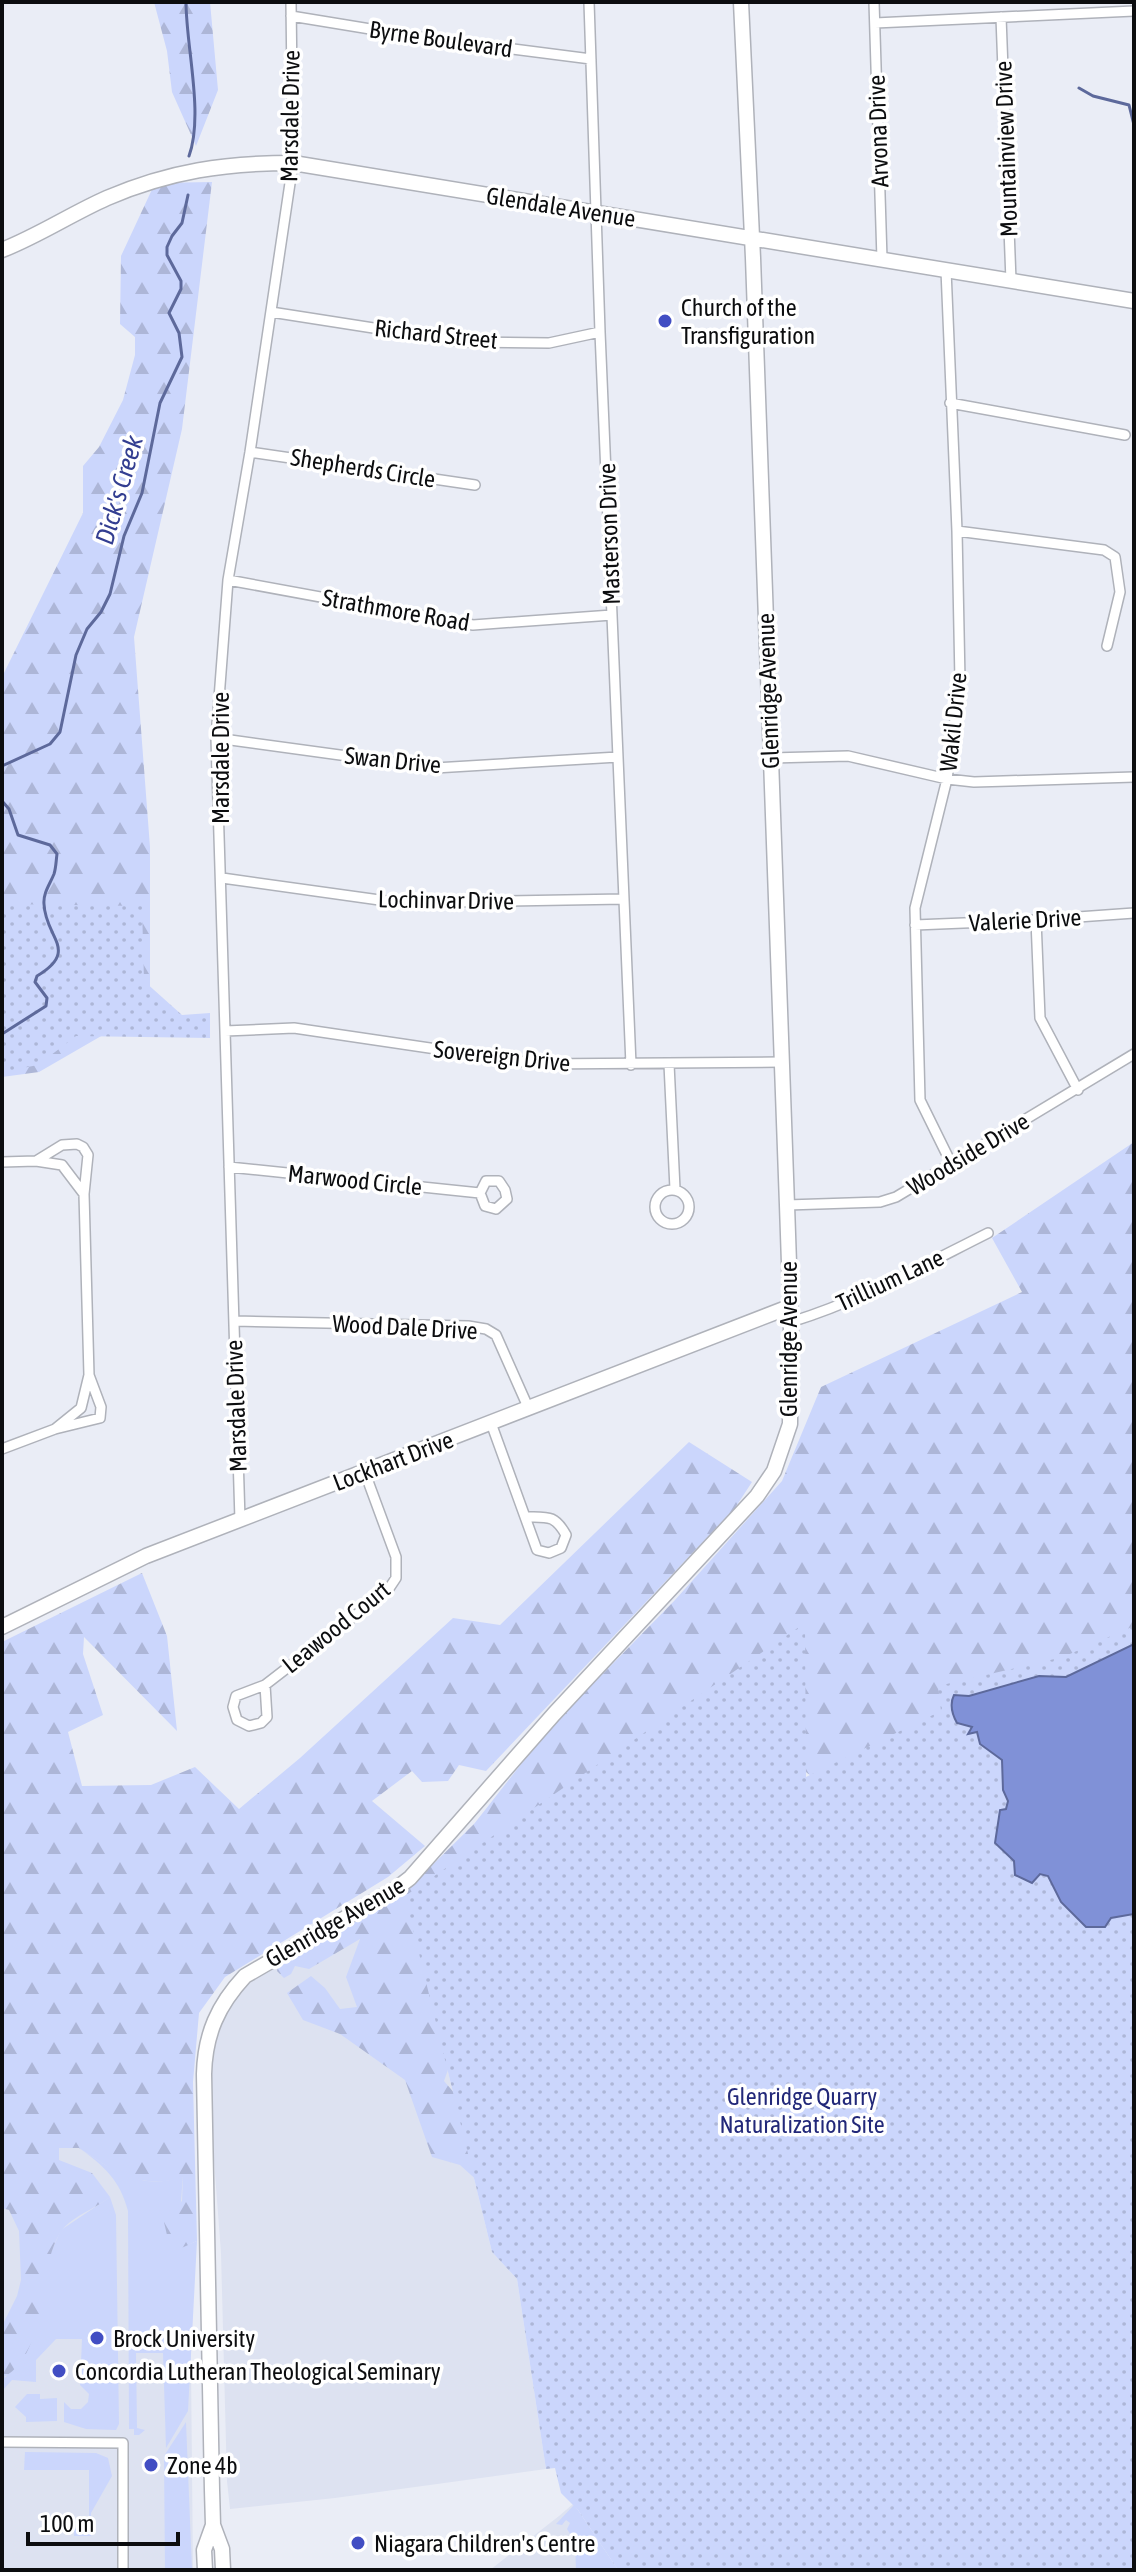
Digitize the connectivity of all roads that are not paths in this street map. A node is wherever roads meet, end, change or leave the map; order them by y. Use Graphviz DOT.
graph roads {
  1 [pos="291,2"];
  2 [pos="589,2"];
  3 [pos="741,2"];
  4 [pos="874,2"];
  5 [pos="1134,11"];
  6 [pos="291,16"];
  7 [pos="1001,17"];
  8 [pos="875,23"];
  9 [pos="591,59"];
  10 [pos="293,163"];
  11 [pos="597,212"];
  12 [pos="752,239"];
  13 [pos="2,250"];
  14 [pos="882,259"];
  15 [pos="946,270"];
  16 [pos="1011,281"];
  17 [pos="1134,301"];
  18 [pos="271,312"];
  19 [pos="600,332"];
  20 [pos="950,403"];
  21 [pos="1125,435"];
  22 [pos="250,452"];
  23 [pos="475,485"];
  24 [pos="957,531"];
  25 [pos="228,580"];
  26 [pos="612,615"];
  27 [pos="1107,646"];
  28 [pos="216,738"];
  29 [pos="618,757"];
  30 [pos="771,758"];
  31 [pos="1134,777"];
  32 [pos="947,779"];
  33 [pos="222,878"];
  34 [pos="624,899"];
  35 [pos="1134,913"];
  36 [pos="1036,920"];
  37 [pos="915,925"];
  38 [pos="225,1031"];
  39 [pos="1134,1054"];
  40 [pos="781,1062"];
  41 [pos="669,1064"];
  42 [pos="631,1065"];
  43 [pos="1078,1090"];
  44 [pos="36,1161"];
  45 [pos="2,1162"];
  46 [pos="951,1163"];
  47 [pos="229,1167"];
  48 [pos="675,1189"];
  49 [pos="480,1193"];
  50 [pos="84,1194"];
  51 [pos="787,1205"];
  52 [pos="988,1233"];
  53 [pos="790,1314"];
  54 [pos="234,1321"];
  55 [pos="89,1375"];
  56 [pos="528,1407"];
  57 [pos="491,1423"];
  58 [pos="55,1429"];
  59 [pos="2,1449"];
  60 [pos="365,1473"];
  61 [pos="527,1517"];
  62 [pos="240,1520"];
  63 [pos="2,1627"];
  64 [pos="265,1685"];
  65 [pos="2,2442"];
  66 [pos="213,2525"];
  67 [pos="123,2570"];
  68 [pos="205,2570"];
  69 [pos="223,2570"];
  1 -- 6 [label="street, Marsdale Drive"];
  2 -- 9 [label="street, Masterson Drive"];
  3 -- 12 [label="main road, Glenridge Avenue"];
  4 -- 8 [label="street, Arvona Drive"];
  5 -- 7 [label="street"];
  6 -- 9 [label="street, Byrne Boulevard"];
  6 -- 10 [label="street, Marsdale Drive"];
  7 -- 8 [label="street"];
  7 -- 16 [label="street, Mountainview Drive"];
  8 -- 14 [label="street, Arvona Drive"];
  9 -- 11 [label="street, Masterson Drive"];
  10 -- 11 [label="main road, Glendale Avenue"];
  10 -- 13 [label="main road, Glendale Avenue"];
  10 -- 18 [label="street, Marsdale Drive"];
  11 -- 12 [label="main road, Glendale Avenue"];
  11 -- 19 [label="street, Masterson Drive"];
  12 -- 14 [label="main road, Glendale Avenue"];
  12 -- 30 [label="main road, Glenridge Avenue"];
  14 -- 15 [label="main road, Glendale Avenue"];
  15 -- 16 [label="main road, Glendale Avenue"];
  15 -- 20 [label="street, Wakil Drive"];
  16 -- 17 [label="main road, Glendale Avenue"];
  18 -- 19 [label="street, Richard Street"];
  18 -- 22 [label="street, Marsdale Drive"];
  19 -- 26 [label="street, Masterson Drive"];
  20 -- 21 [label="street"];
  20 -- 24 [label="street, Wakil Drive"];
  22 -- 23 [label="street, Shepherds Circle"];
  22 -- 25 [label="street, Marsdale Drive"];
  24 -- 27 [label="street"];
  24 -- 32 [label="street, Wakil Drive"];
  25 -- 26 [label="street, Strathmore Road"];
  25 -- 28 [label="street, Marsdale Drive"];
  26 -- 29 [label="street, Masterson Drive"];
  28 -- 29 [label="street, Swan Drive"];
  28 -- 33 [label="street, Marsdale Drive"];
  29 -- 34 [label="street, Masterson Drive"];
  30 -- 32 [label="street"];
  30 -- 40 [label="main road, Glenridge Avenue"];
  31 -- 32 [label="street"];
  32 -- 37 [label="street, Wakil Drive"];
  33 -- 34 [label="street, Lochinvar Drive"];
  33 -- 38 [label="street, Marsdale Drive"];
  34 -- 42 [label="street, Masterson Drive"];
  35 -- 36 [label="street, Valerie Drive"];
  36 -- 37 [label="street, Valerie Drive"];
  36 -- 43 [label="street"];
  37 -- 46 [label="street, Wakil Drive"];
  38 -- 42 [label="street, Sovereign Drive"];
  38 -- 47 [label="street, Marsdale Drive"];
  39 -- 43 [label="street, Woodside Drive"];
  40 -- 41 [label="street, Sovereign Drive"];
  40 -- 51 [label="main road, Glenridge Avenue"];
  41 -- 42 [label="street, Sovereign Drive"];
  41 -- 48 [label="street"];
  43 -- 46 [label="street, Woodside Drive"];
  44 -- 45 [label="street"];
  44 -- 50 [label="street"];
  44 -- 50 [label="street"];
  46 -- 51 [label="street, Woodside Drive"];
  47 -- 49 [label="street, Marwood Circle"];
  47 -- 54 [label="street, Marsdale Drive"];
  50 -- 55 [label="street"];
  51 -- 53 [label="main road, Glenridge Avenue"];
  52 -- 53 [label="street, Trillium Lane"];
  53 -- 56 [label="main road, Lockhart Drive"];
  53 -- 66 [label="main road, Glenridge Avenue"];
  54 -- 56 [label="street, Wood Dale Drive"];
  54 -- 62 [label="street, Marsdale Drive"];
  55 -- 58 [label="street"];
  55 -- 58 [label="street"];
  56 -- 57 [label="main road, Lockhart Drive"];
  57 -- 60 [label="main road, Lockhart Drive"];
  57 -- 61 [label="street"];
  58 -- 59 [label="street"];
  60 -- 62 [label="main road, Lockhart Drive"];
  60 -- 64 [label="street, Leawood Court"];
  61 -- 61 [label="street"];
  62 -- 63 [label="main road, Lockhart Drive"];
  64 -- 64 [label="street, Leawood Court"];
  65 -- 67 [label="street"];
  66 -- 68 [label="main road, Glenridge Avenue"];
  66 -- 69 [label="main road, Glenridge Avenue"];
}
